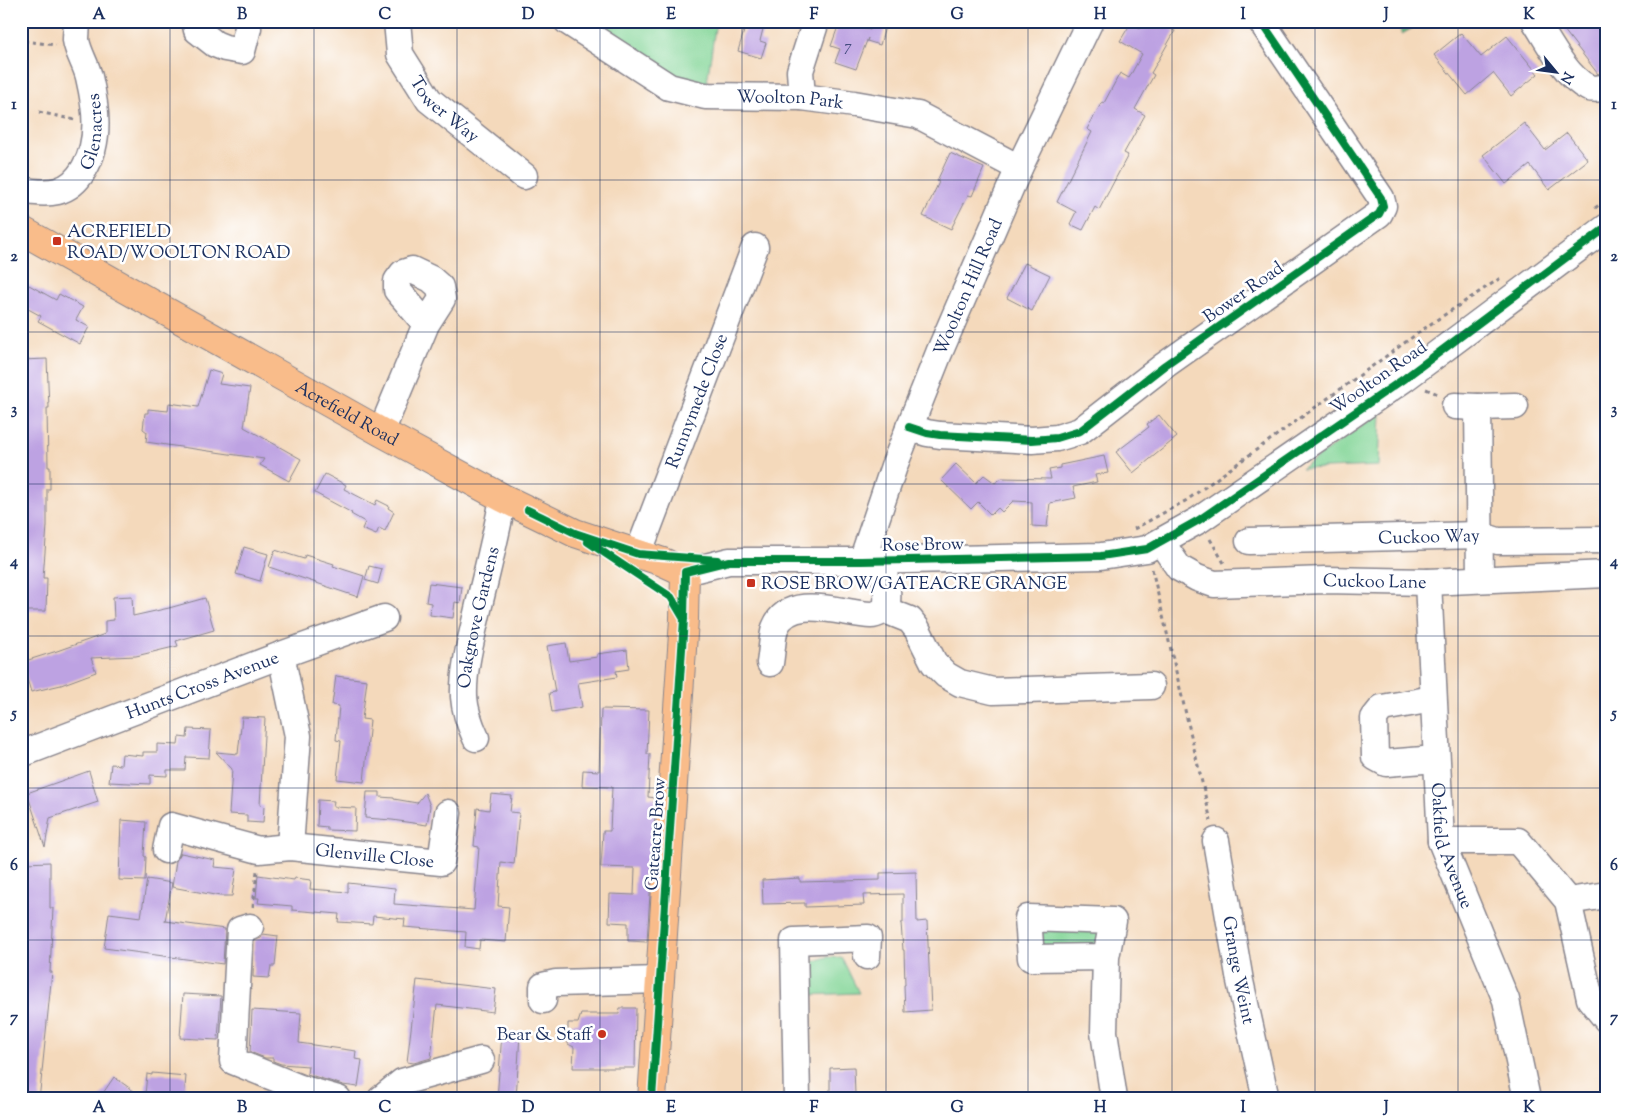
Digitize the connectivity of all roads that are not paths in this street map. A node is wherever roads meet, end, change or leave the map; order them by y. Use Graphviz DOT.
graph roads {
  1 [pos="77,21"];
  2 [pos="195,21"];
  3 [pos="397,21"];
  4 [pos="567,21"];
  5 [pos="816,21"];
  6 [pos="1090,21"];
  7 [pos="1261,21"];
  8 [pos="1536,21"];
  9 [pos="248,28"];
  10 [pos="1607,88"];
  11 [pos="802,97"];
  12 [pos="1019,168"];
  13 [pos="524,176"];
  14 [pos="21,190"];
  15 [pos="1599,219"];
  16 [pos="21,230"];
  17 [pos="755,247"];
  18 [pos="426,324"];
  19 [pos="1515,406"];
  20 [pos="909,427"];
  21 [pos="381,432"];
  22 [pos="504,498"];
  23 [pos="1479,535"];
  24 [pos="1607,540"];
  25 [pos="1146,541"];
  26 [pos="1249,541"];
  27 [pos="638,554"];
  28 [pos="872,560"];
  29 [pos="685,572"];
  30 [pos="1607,574"];
  31 [pos="1480,578"];
  32 [pos="1428,582"];
  33 [pos="885,610"];
  34 [pos="384,618"];
  35 [pos="281,654"];
  36 [pos="770,663"];
  37 [pos="1151,686"];
  38 [pos="1433,699"];
  39 [pos="476,738"];
  40 [pos="21,754"];
  41 [pos="1436,759"];
  42 [pos="448,813"];
  43 [pos="164,832"];
  44 [pos="1216,841"];
  45 [pos="1441,841"];
  46 [pos="290,847"];
  47 [pos="1607,895"];
  48 [pos="1568,901"];
  49 [pos="250,927"];
  50 [pos="867,956"];
  51 [pos="1106,957"];
  52 [pos="660,980"];
  53 [pos="543,1000"];
  54 [pos="1607,1020"];
  55 [pos="481,1060"];
  56 [pos="338,1099"];
  57 [pos="380,1099"];
  58 [pos="652,1099"];
  59 [pos="797,1099"];
  60 [pos="1114,1099"];
  61 [pos="1266,1099"];
  62 [pos="1527,1099"];
  1 -- 14 [label="street, Glenacres"];
  2 -- 9 [label="street"];
  3 -- 13 [label="street, Tower Way"];
  4 -- 11 [label="street, Woolton Park"];
  5 -- 11 [label="street"];
  6 -- 12 [label="street, Woolton Hill Road"];
  7 -- 20 [label="street, Bower Road"];
  8 -- 10 [label="street"];
  11 -- 12 [label="street, Woolton Park"];
  12 -- 20 [label="street, Woolton Hill Road"];
  15 -- 25 [label="street, Woolton Road"];
  16 -- 21 [label="main road, Acrefield Road"];
  17 -- 27 [label="street, Runnymede Close"];
  18 -- 21 [label="street"];
  19 -- 23 [label="street"];
  20 -- 28 [label="street, Woolton Hill Road"];
  21 -- 22 [label="main road, Acrefield Road"];
  22 -- 27 [label="main road, Acrefield Road"];
  22 -- 39 [label="street, Oakgrove Gardens"];
  23 -- 24 [label="street, Cuckoo Way"];
  23 -- 26 [label="street, Cuckoo Way"];
  23 -- 31 [label="street"];
  25 -- 28 [label="street, Rose Brow"];
  25 -- 32 [label="street, Cuckoo Lane"];
  27 -- 29 [label="main road, Acrefield Road"];
  28 -- 29 [label="street, Rose Brow"];
  28 -- 33 [label="street"];
  29 -- 52 [label="main road, Gateacre Brow"];
  30 -- 31 [label="street, Cuckoo Lane"];
  31 -- 32 [label="street, Cuckoo Lane"];
  32 -- 38 [label="street, Oakfield Avenue"];
  33 -- 36 [label="street"];
  33 -- 37 [label="street"];
  34 -- 35 [label="street, Hunts Cross Avenue"];
  35 -- 40 [label="street, Hunts Cross Avenue"];
  35 -- 46 [label="street, Glenville Close"];
  38 -- 41 [label="street, Oakfield Avenue"];
  38 -- 41 [label="street"];
  41 -- 45 [label="street, Oakfield Avenue"];
  42 -- 46 [label="street, Glenville Close"];
  43 -- 46 [label="street, Glenville Close"];
  44 -- 61 [label="street, Grange Weint"];
  45 -- 48 [label="street"];
  45 -- 62 [label="street, Oakfield Avenue"];
  47 -- 48 [label="street"];
  48 -- 54 [label="street"];
  49 -- 56 [label="street"];
  50 -- 59 [label="street"];
  51 -- 60 [label="street"];
  52 -- 53 [label="street"];
  52 -- 58 [label="main road, Gateacre Brow"];
  55 -- 57 [label="street"];
}
